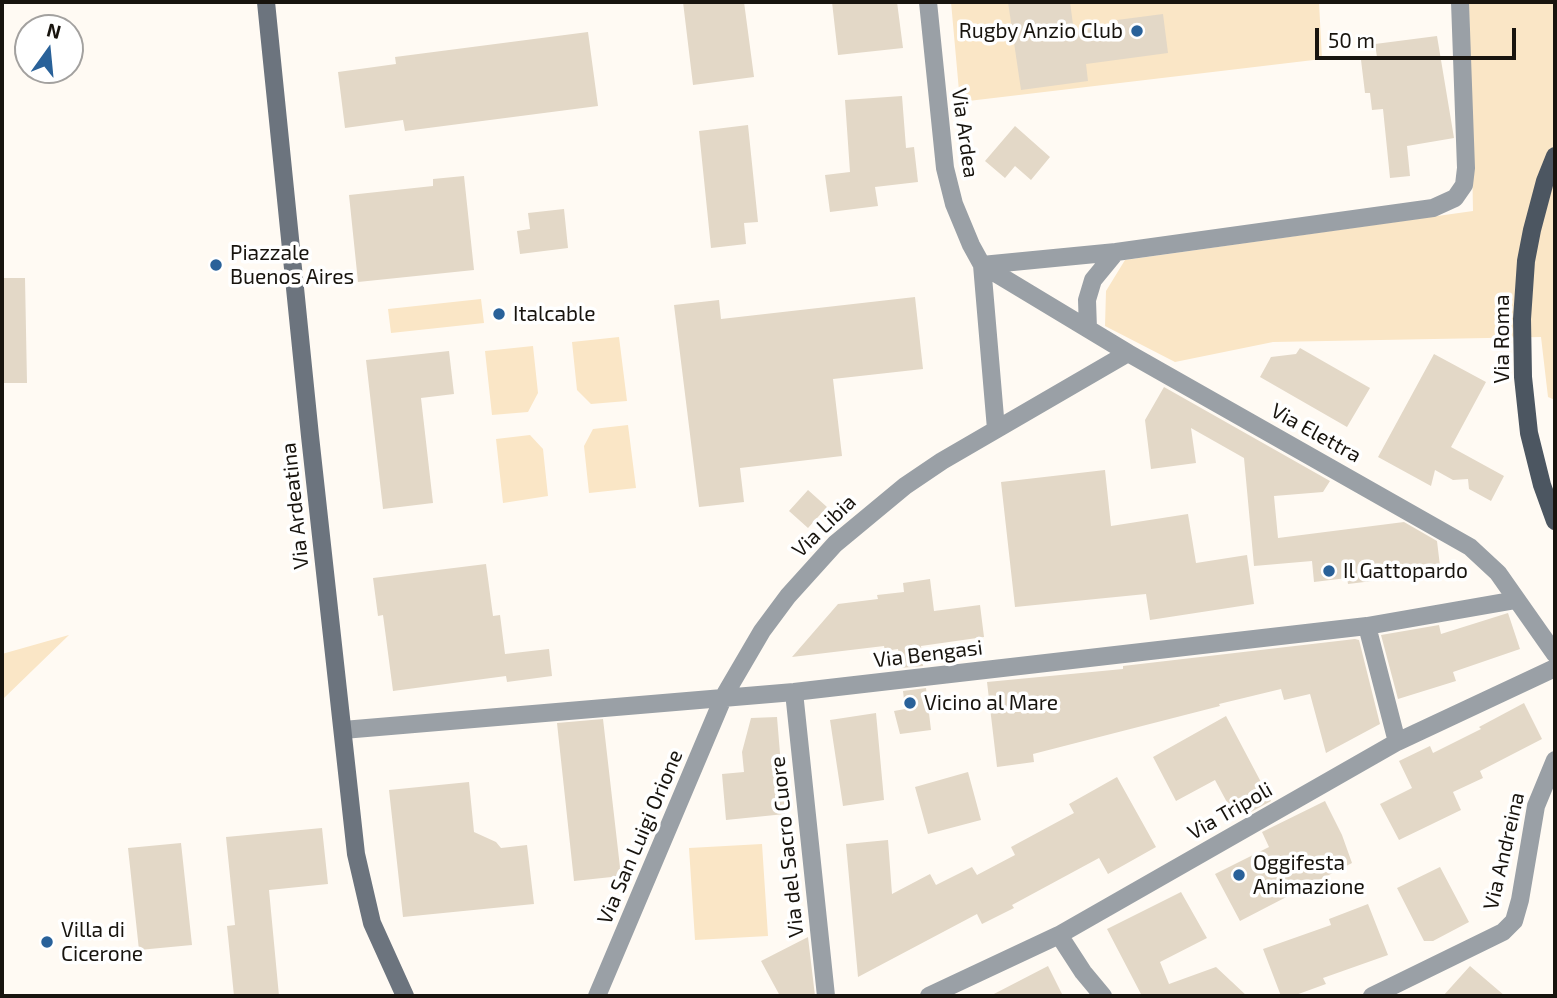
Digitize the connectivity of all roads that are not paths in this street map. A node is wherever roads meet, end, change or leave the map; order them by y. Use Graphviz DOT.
graph roads {
  1 [pos="266,2"];
  2 [pos="928,2"];
  3 [pos="1460,2"];
  4 [pos="1555,156"];
  5 [pos="1116,252"];
  6 [pos="982,265"];
  7 [pos="1087,328"];
  8 [pos="1128,353"];
  9 [pos="996,429"];
  10 [pos="1555,522"];
  11 [pos="1516,600"];
  12 [pos="1367,626"];
  13 [pos="1555,654"];
  14 [pos="1555,668"];
  15 [pos="793,692"];
  16 [pos="724,696"];
  17 [pos="343,730"];
  18 [pos="1397,743"];
  19 [pos="1555,760"];
  20 [pos="1059,935"];
  21 [pos="405,996"];
  22 [pos="597,996"];
  23 [pos="827,996"];
  24 [pos="929,996"];
  25 [pos="1103,996"];
  26 [pos="1372,996"];
  1 -- 17 [label="main road, Via Ardeatina"];
  2 -- 6 [label="street, Via Ardea"];
  3 -- 5 [label="street"];
  4 -- 10 [label="main road, Via Roma"];
  5 -- 6 [label="street"];
  5 -- 7 [label="street"];
  6 -- 7 [label="street, Via Elettra"];
  6 -- 9 [label="street"];
  7 -- 8 [label="street, Via Elettra"];
  8 -- 9 [label="street, Via Libia"];
  8 -- 11 [label="street, Via Elettra"];
  9 -- 16 [label="street, Via Libia"];
  11 -- 12 [label="street, Via Bengasi"];
  11 -- 13 [label="street, Via Elettra"];
  12 -- 15 [label="street, Via Bengasi"];
  12 -- 18 [label="street"];
  14 -- 18 [label="street, Via Tripoli"];
  15 -- 16 [label="street, Via Bengasi"];
  15 -- 23 [label="street, Via del Sacro Cuore"];
  16 -- 17 [label="street, Via Bengasi"];
  16 -- 22 [label="street, Via San Luigi Orione"];
  17 -- 21 [label="main road, Via Ardeatina"];
  18 -- 20 [label="street, Via Tripoli"];
  19 -- 26 [label="street, Via Andreina"];
  20 -- 24 [label="street, Via Tripoli"];
  20 -- 25 [label="street"];
}
